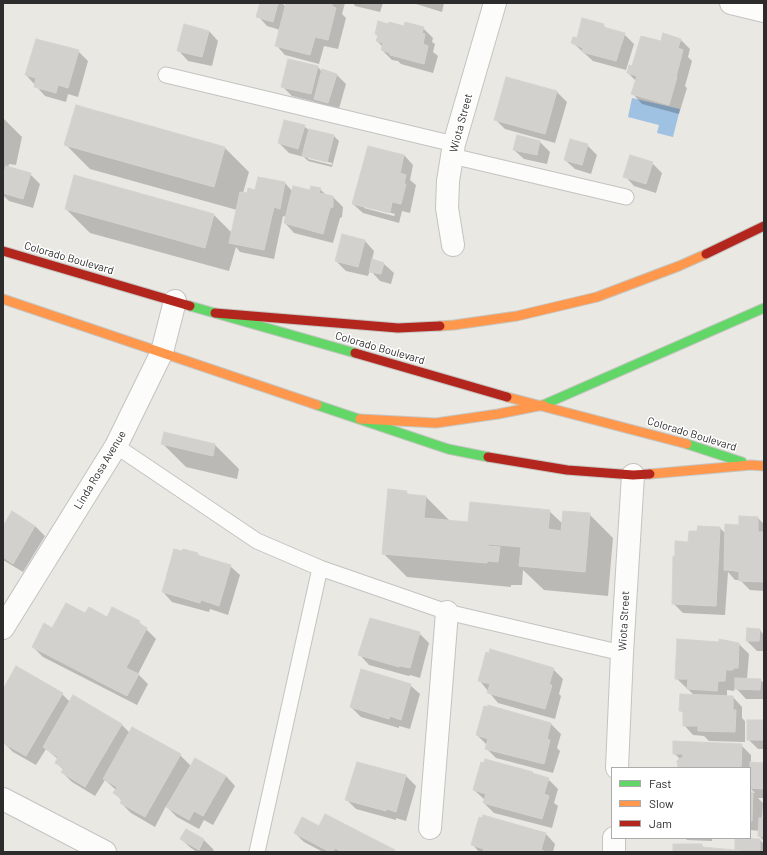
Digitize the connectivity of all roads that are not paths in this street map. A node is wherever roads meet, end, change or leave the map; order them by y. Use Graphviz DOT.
graph roads {
  1 [pos="495,3"];
  2 [pos="731,3"];
  3 [pos="764,11"];
  4 [pos="166,75"];
  5 [pos="453,150"];
  6 [pos="626,197"];
  7 [pos="764,226"];
  8 [pos="453,245"];
  9 [pos="3,251"];
  10 [pos="3,299"];
  11 [pos="175,301"];
  12 [pos="764,308"];
  13 [pos="215,314"];
  14 [pos="162,352"];
  15 [pos="540,406"];
  16 [pos="360,419"];
  17 [pos="116,446"];
  18 [pos="751,465"];
  19 [pos="764,466"];
  20 [pos="633,475"];
  21 [pos="320,568"];
  22 [pos="447,612"];
  23 [pos="3,628"];
  24 [pos="622,653"];
  25 [pos="617,767"];
  26 [pos="3,799"];
  27 [pos="430,828"];
  28 [pos="614,839"];
  29 [pos="105,852"];
  30 [pos="257,852"];
  31 [pos="614,852"];
  1 -- 5 [label="street, Wiota Street"];
  2 -- 3 [label="street"];
  4 -- 5 [label="lane"];
  5 -- 6 [label="lane"];
  5 -- 8 [label="street, Wiota Street"];
  7 -- 13 [label="main road"];
  9 -- 11 [label="main road, Colorado Boulevard"];
  10 -- 14 [label="main road, Colorado Boulevard"];
  11 -- 13 [label="main road, Colorado Boulevard"];
  11 -- 14 [label="street, Linda Rosa Avenue"];
  12 -- 15 [label="main road"];
  13 -- 15 [label="main road, Colorado Boulevard"];
  14 -- 16 [label="main road, Colorado Boulevard"];
  14 -- 17 [label="street, Linda Rosa Avenue"];
  15 -- 16 [label="main road"];
  15 -- 18 [label="main road, Colorado Boulevard"];
  16 -- 20 [label="main road, Colorado Boulevard"];
  17 -- 21 [label="lane"];
  17 -- 23 [label="street, Linda Rosa Avenue"];
  18 -- 19 [label="main road, Colorado Boulevard"];
  18 -- 20 [label="main road, Colorado Boulevard"];
  20 -- 24 [label="street, Wiota Street"];
  21 -- 22 [label="lane"];
  21 -- 30 [label="lane"];
  22 -- 24 [label="lane"];
  22 -- 27 [label="street"];
  24 -- 25 [label="street, Wiota Street"];
  26 -- 29 [label="street"];
  28 -- 31 [label="street"];
}
